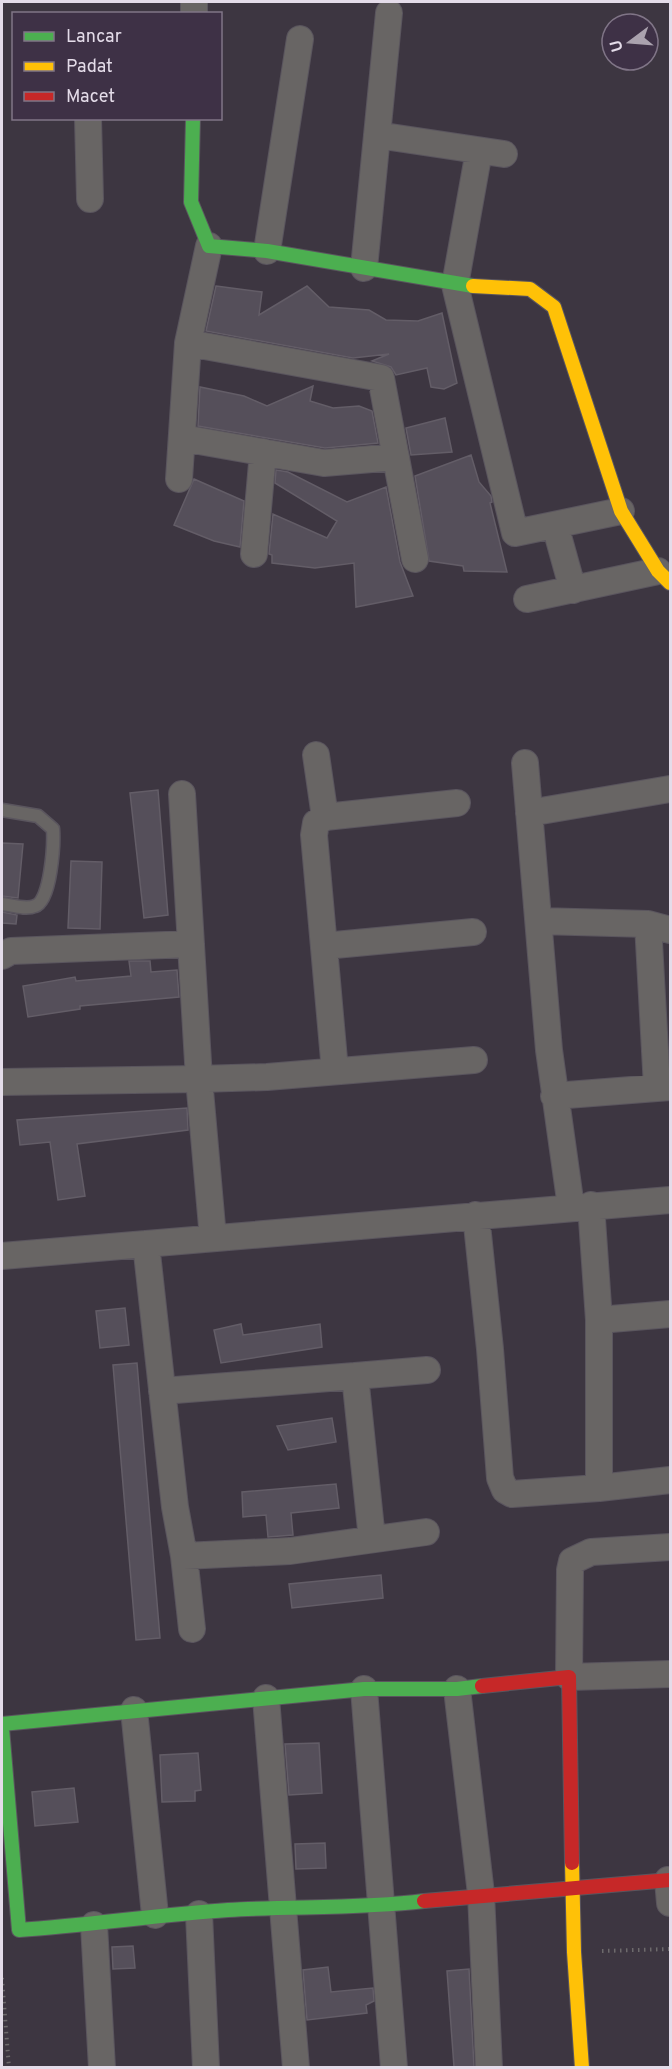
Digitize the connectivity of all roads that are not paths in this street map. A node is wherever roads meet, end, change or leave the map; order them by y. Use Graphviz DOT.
graph roads {
  1 [pos="389,13"];
  2 [pos="300,39"];
  3 [pos="88,120"];
  4 [pos="193,120"];
  5 [pos="377,135"];
  6 [pos="479,150"];
  7 [pos="504,154"];
  8 [pos="90,199"];
  9 [pos="210,246"];
  10 [pos="267,251"];
  11 [pos="364,268"];
  12 [pos="455,285"];
  13 [pos="188,343"];
  14 [pos="182,438"];
  15 [pos="263,452"];
  16 [pos="396,457"];
  17 [pos="179,479"];
  18 [pos="621,511"];
  19 [pos="555,525"];
  20 [pos="254,554"];
  21 [pos="415,559"];
  22 [pos="664,577"];
  23 [pos="573,590"];
  24 [pos="527,599"];
  25 [pos="316,755"];
  26 [pos="525,763"];
  27 [pos="670,789"];
  28 [pos="182,794"];
  29 [pos="457,803"];
  30 [pos="2,810"];
  31 [pos="530,813"];
  32 [pos="325,817"];
  33 [pos="2,904"];
  34 [pos="540,921"];
  35 [pos="659,927"];
  36 [pos="472,932"];
  37 [pos="191,944"];
  38 [pos="324,945"];
  39 [pos="2,956"];
  40 [pos="474,1060"];
  41 [pos="335,1071"];
  42 [pos="199,1079"];
  43 [pos="2,1082"];
  44 [pos="664,1087"];
  45 [pos="555,1096"];
  46 [pos="670,1200"];
  47 [pos="581,1206"];
  48 [pos="476,1215"];
  49 [pos="213,1238"];
  50 [pos="146,1244"];
  51 [pos="2,1256"];
  52 [pos="670,1314"];
  53 [pos="598,1320"];
  54 [pos="427,1370"];
  55 [pos="356,1376"];
  56 [pos="162,1391"];
  57 [pos="670,1480"];
  58 [pos="599,1488"];
  59 [pos="426,1532"];
  60 [pos="372,1539"];
  61 [pos="670,1547"];
  62 [pos="184,1556"];
  63 [pos="192,1629"];
  64 [pos="670,1674"];
  65 [pos="569,1677"];
  66 [pos="364,1689"];
  67 [pos="457,1689"];
  68 [pos="266,1698"];
  69 [pos="134,1710"];
  70 [pos="2,1726"];
  71 [pos="670,1888"];
  72 [pos="572,1889"];
  73 [pos="481,1894"];
  74 [pos="381,1906"];
  75 [pos="283,1907"];
  76 [pos="199,1914"];
  77 [pos="155,1915"];
  78 [pos="94,1925"];
  79 [pos="102,2067"];
  80 [pos="206,2067"];
  81 [pos="296,2067"];
  82 [pos="394,2067"];
  83 [pos="489,2067"];
  84 [pos="582,2067"];
  1 -- 5 [label="street"];
  2 -- 10 [label="street"];
  3 -- 8 [label="street"];
  4 -- 9 [label="street"];
  5 -- 6 [label="street"];
  5 -- 11 [label="street"];
  6 -- 7 [label="street"];
  6 -- 12 [label="street"];
  9 -- 10 [label="street"];
  9 -- 13 [label="street"];
  10 -- 11 [label="street"];
  11 -- 12 [label="street"];
  12 -- 18 [label="street"];
  12 -- 19 [label="street"];
  13 -- 14 [label="street"];
  13 -- 16 [label="street"];
  14 -- 15 [label="street"];
  14 -- 17 [label="street"];
  15 -- 16 [label="street"];
  15 -- 20 [label="street"];
  16 -- 21 [label="street"];
  18 -- 19 [label="street"];
  18 -- 22 [label="street"];
  19 -- 23 [label="street"];
  22 -- 23 [label="street"];
  23 -- 24 [label="street"];
  25 -- 32 [label="street"];
  26 -- 31 [label="street"];
  27 -- 31 [label="street"];
  28 -- 37 [label="street"];
  29 -- 32 [label="street"];
  30 -- 33 [label="lane"];
  31 -- 34 [label="street"];
  32 -- 38 [label="street"];
  34 -- 35 [label="street"];
  34 -- 45 [label="street"];
  35 -- 44 [label="street"];
  36 -- 38 [label="street"];
  37 -- 39 [label="street"];
  37 -- 42 [label="street"];
  38 -- 41 [label="street"];
  40 -- 41 [label="street"];
  41 -- 42 [label="street"];
  42 -- 43 [label="street"];
  42 -- 49 [label="street"];
  44 -- 45 [label="street"];
  45 -- 47 [label="street"];
  46 -- 47 [label="street"];
  47 -- 48 [label="street"];
  47 -- 53 [label="street"];
  48 -- 49 [label="street"];
  48 -- 58 [label="street"];
  49 -- 50 [label="street"];
  50 -- 51 [label="street"];
  50 -- 56 [label="street"];
  52 -- 53 [label="street"];
  53 -- 58 [label="street"];
  54 -- 55 [label="street"];
  55 -- 56 [label="street"];
  55 -- 60 [label="street"];
  56 -- 62 [label="street"];
  57 -- 58 [label="street"];
  59 -- 60 [label="street"];
  60 -- 62 [label="street"];
  61 -- 65 [label="street"];
  62 -- 63 [label="street"];
  64 -- 65 [label="street"];
  65 -- 67 [label="street"];
  65 -- 72 [label="street"];
  66 -- 67 [label="street"];
  66 -- 68 [label="street"];
  66 -- 74 [label="street"];
  67 -- 73 [label="street"];
  68 -- 69 [label="street"];
  68 -- 75 [label="street"];
  69 -- 70 [label="street"];
  69 -- 77 [label="street"];
  70 -- 78 [label="street"];
  71 -- 72 [label="street"];
  72 -- 73 [label="street"];
  72 -- 84 [label="street"];
  73 -- 74 [label="street"];
  73 -- 83 [label="street"];
  74 -- 75 [label="street"];
  74 -- 82 [label="street"];
  75 -- 76 [label="street"];
  75 -- 81 [label="street"];
  76 -- 77 [label="street"];
  76 -- 80 [label="street"];
  77 -- 78 [label="street"];
  78 -- 79 [label="street"];
}
